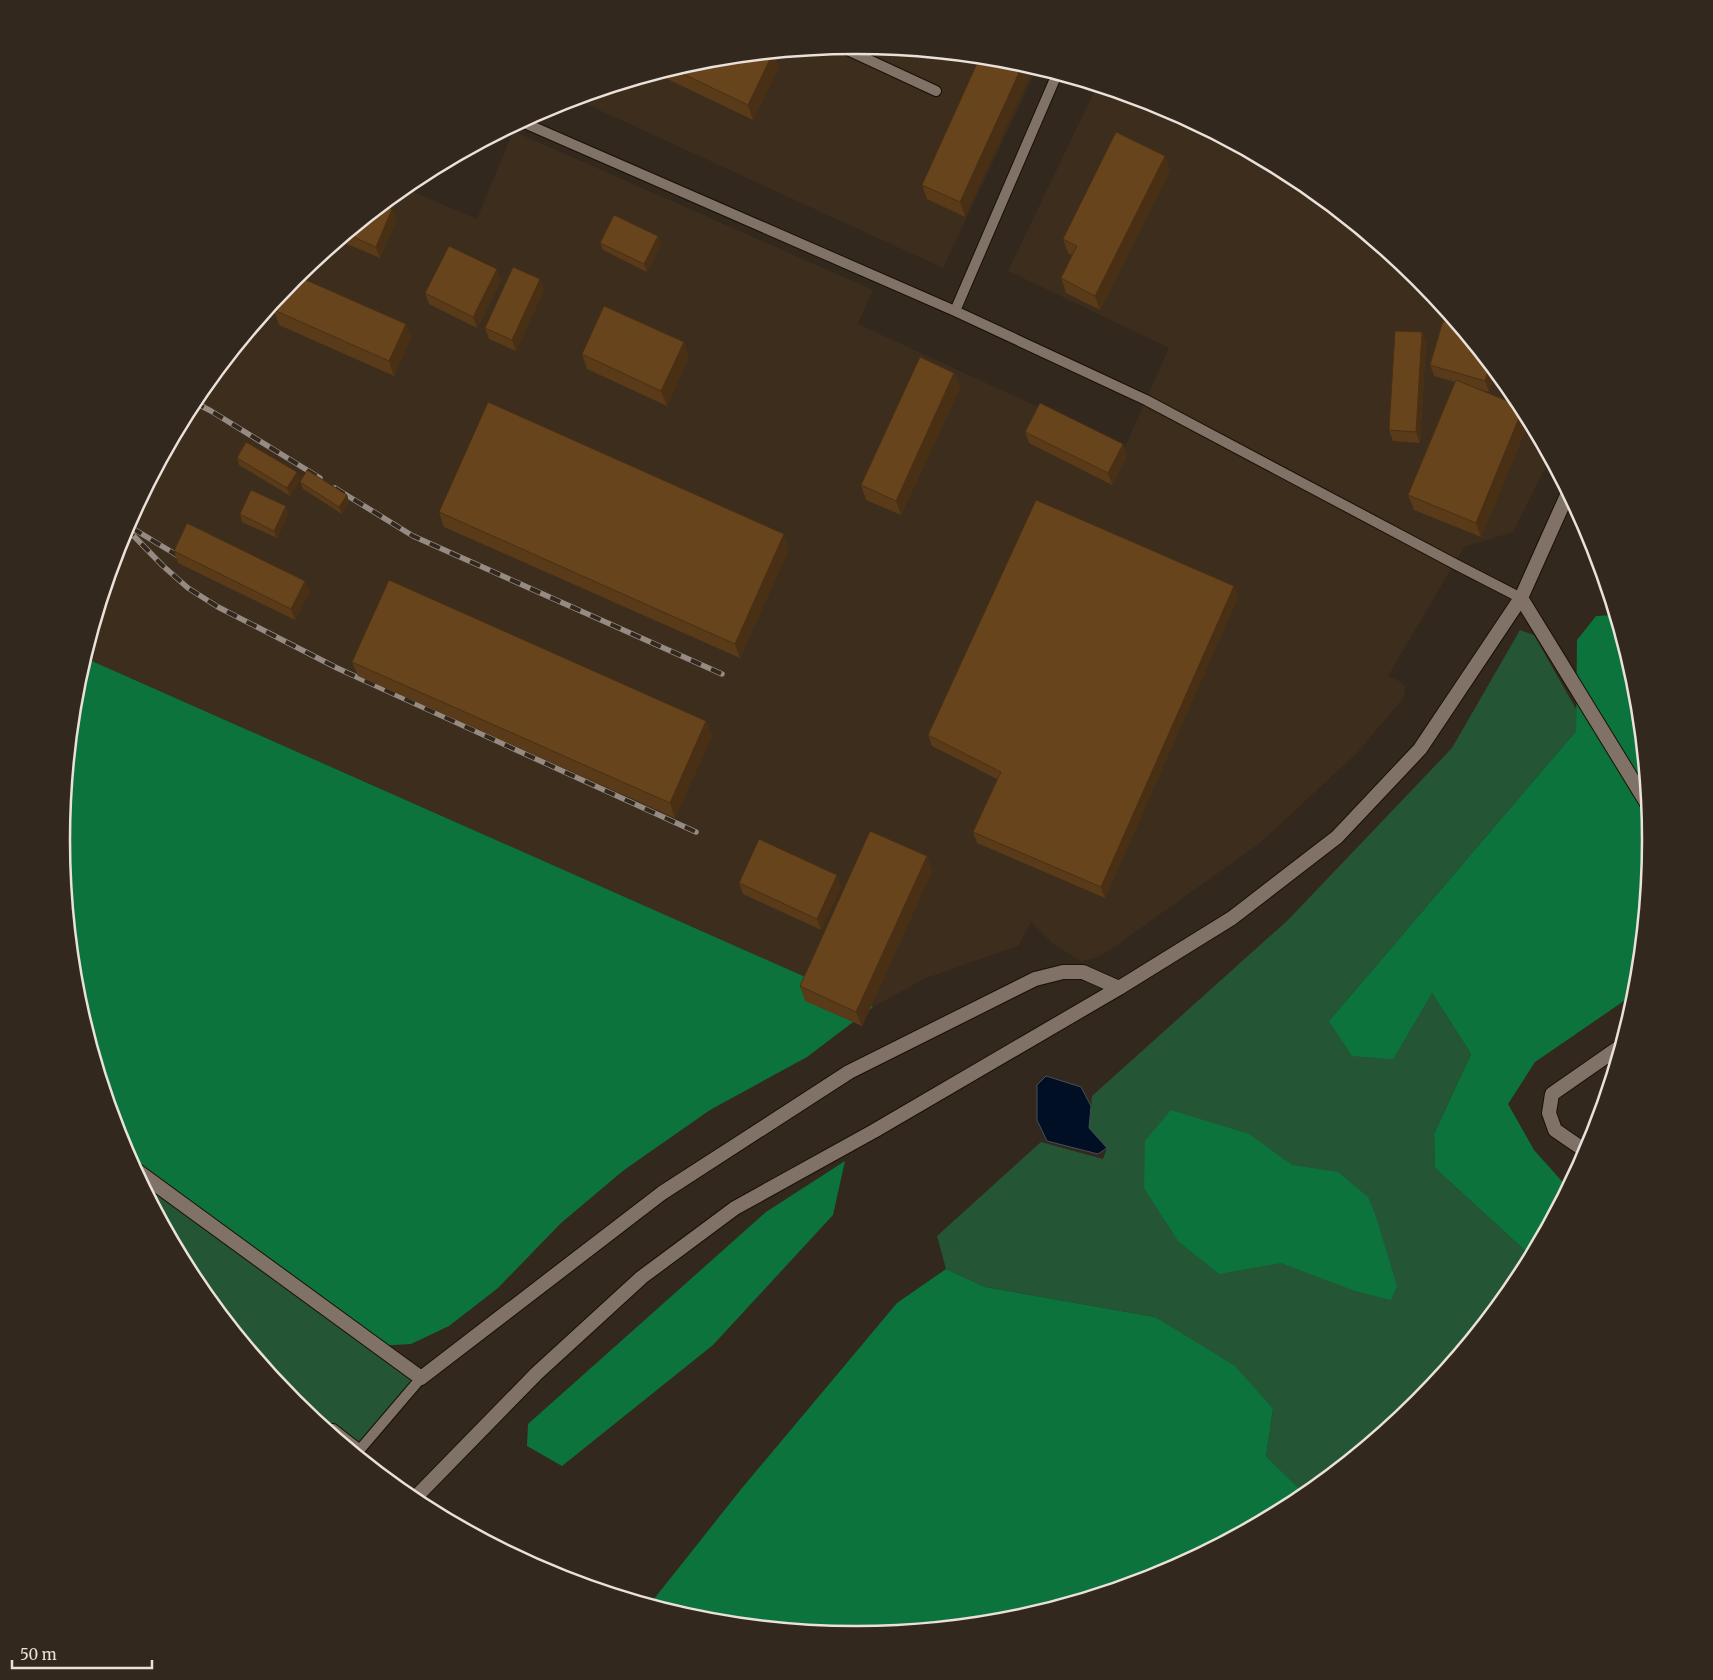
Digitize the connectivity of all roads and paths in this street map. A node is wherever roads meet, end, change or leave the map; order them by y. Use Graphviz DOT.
graph roads {
  1 [pos="856,54"];
  2 [pos="1055,80"];
  3 [pos="936,91"];
  4 [pos="530,126"];
  5 [pos="955,311"];
  6 [pos="1565,499"];
  7 [pos="1522,598"];
  8 [pos="1641,794"];
  9 [pos="1119,988"];
  10 [pos="1614,1051"];
  11 [pos="1580,1147"];
  12 [pos="146,1178"];
  13 [pos="421,1378"];
  14 [pos="360,1449"];
  15 [pos="419,1494"];
  1 -- 3 [label="lane"];
  2 -- 5 [label="lane"];
  4 -- 5 [label="lane"];
  5 -- 7 [label="lane"];
  6 -- 7 [label="street"];
  7 -- 8 [label="street"];
  7 -- 9 [label="street"];
  9 -- 13 [label="street"];
  9 -- 15 [label="street"];
  10 -- 11 [label="street"];
  12 -- 13 [label="street"];
  13 -- 14 [label="lane"];
}
